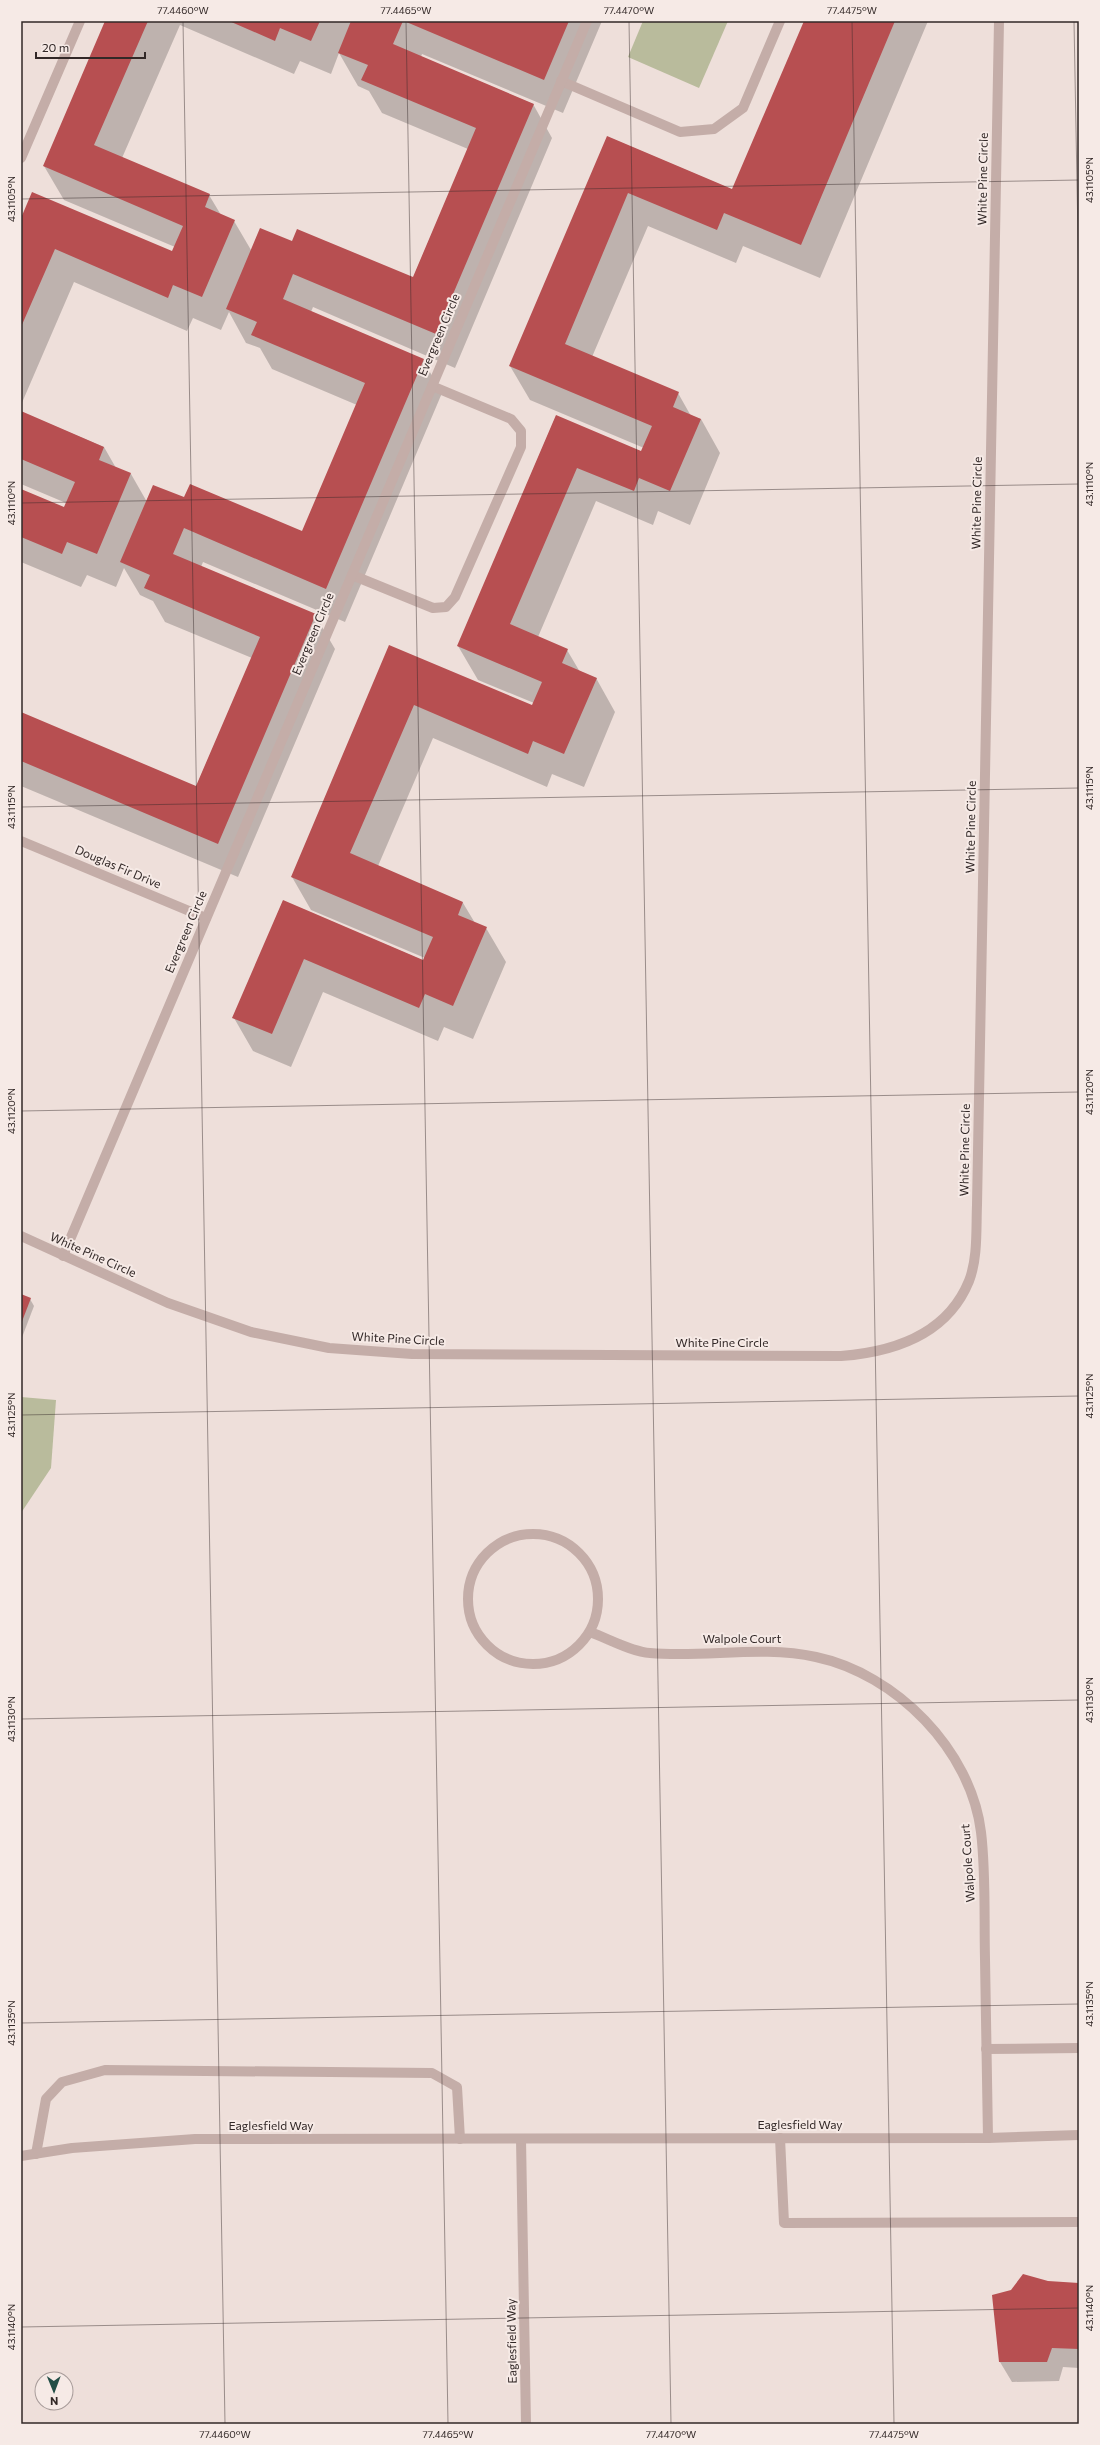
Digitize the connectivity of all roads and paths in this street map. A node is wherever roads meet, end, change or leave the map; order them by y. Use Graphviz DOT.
graph roads {
  1 [pos="80,21"];
  2 [pos="587,21"];
  3 [pos="780,21"];
  4 [pos="999,21"];
  5 [pos="561,81"];
  6 [pos="24,142"];
  7 [pos="21,158"];
  8 [pos="432,386"];
  9 [pos="352,575"];
  10 [pos="21,841"];
  11 [pos="206,918"];
  12 [pos="21,1236"];
  13 [pos="63,1256"];
  14 [pos="590,1632"];
  15 [pos="1079,2048"];
  16 [pos="986,2049"];
  17 [pos="1079,2135"];
  18 [pos="521,2138"];
  19 [pos="780,2138"];
  20 [pos="988,2138"];
  21 [pos="460,2139"];
  22 [pos="36,2154"];
  23 [pos="21,2156"];
  24 [pos="1079,2222"];
  25 [pos="526,2424"];
  1 -- 6 [label="street"];
  2 -- 5 [label="street, Evergreen Circle"];
  3 -- 5 [label="street"];
  4 -- 13 [label="street, White Pine Circle"];
  5 -- 8 [label="street, Evergreen Circle"];
  6 -- 7 [label="street"];
  8 -- 9 [label="street, Evergreen Circle"];
  8 -- 9 [label="street"];
  9 -- 11 [label="street, Evergreen Circle"];
  10 -- 11 [label="street, Douglas Fir Drive"];
  11 -- 13 [label="street, Evergreen Circle"];
  12 -- 13 [label="street, White Pine Circle"];
  14 -- 14 [label="street"];
  14 -- 16 [label="street, Walpole Court"];
  15 -- 16 [label="street"];
  16 -- 20 [label="street, Walpole Court"];
  17 -- 20 [label="street, Eaglesfield Way"];
  18 -- 19 [label="street, Eaglesfield Way"];
  18 -- 21 [label="street, Eaglesfield Way"];
  18 -- 25 [label="street, Eaglesfield Way"];
  19 -- 20 [label="street, Eaglesfield Way"];
  19 -- 24 [label="street"];
  21 -- 22 [label="street, Eaglesfield Way"];
  21 -- 22 [label="street"];
  22 -- 23 [label="street, Eaglesfield Way"];
}
